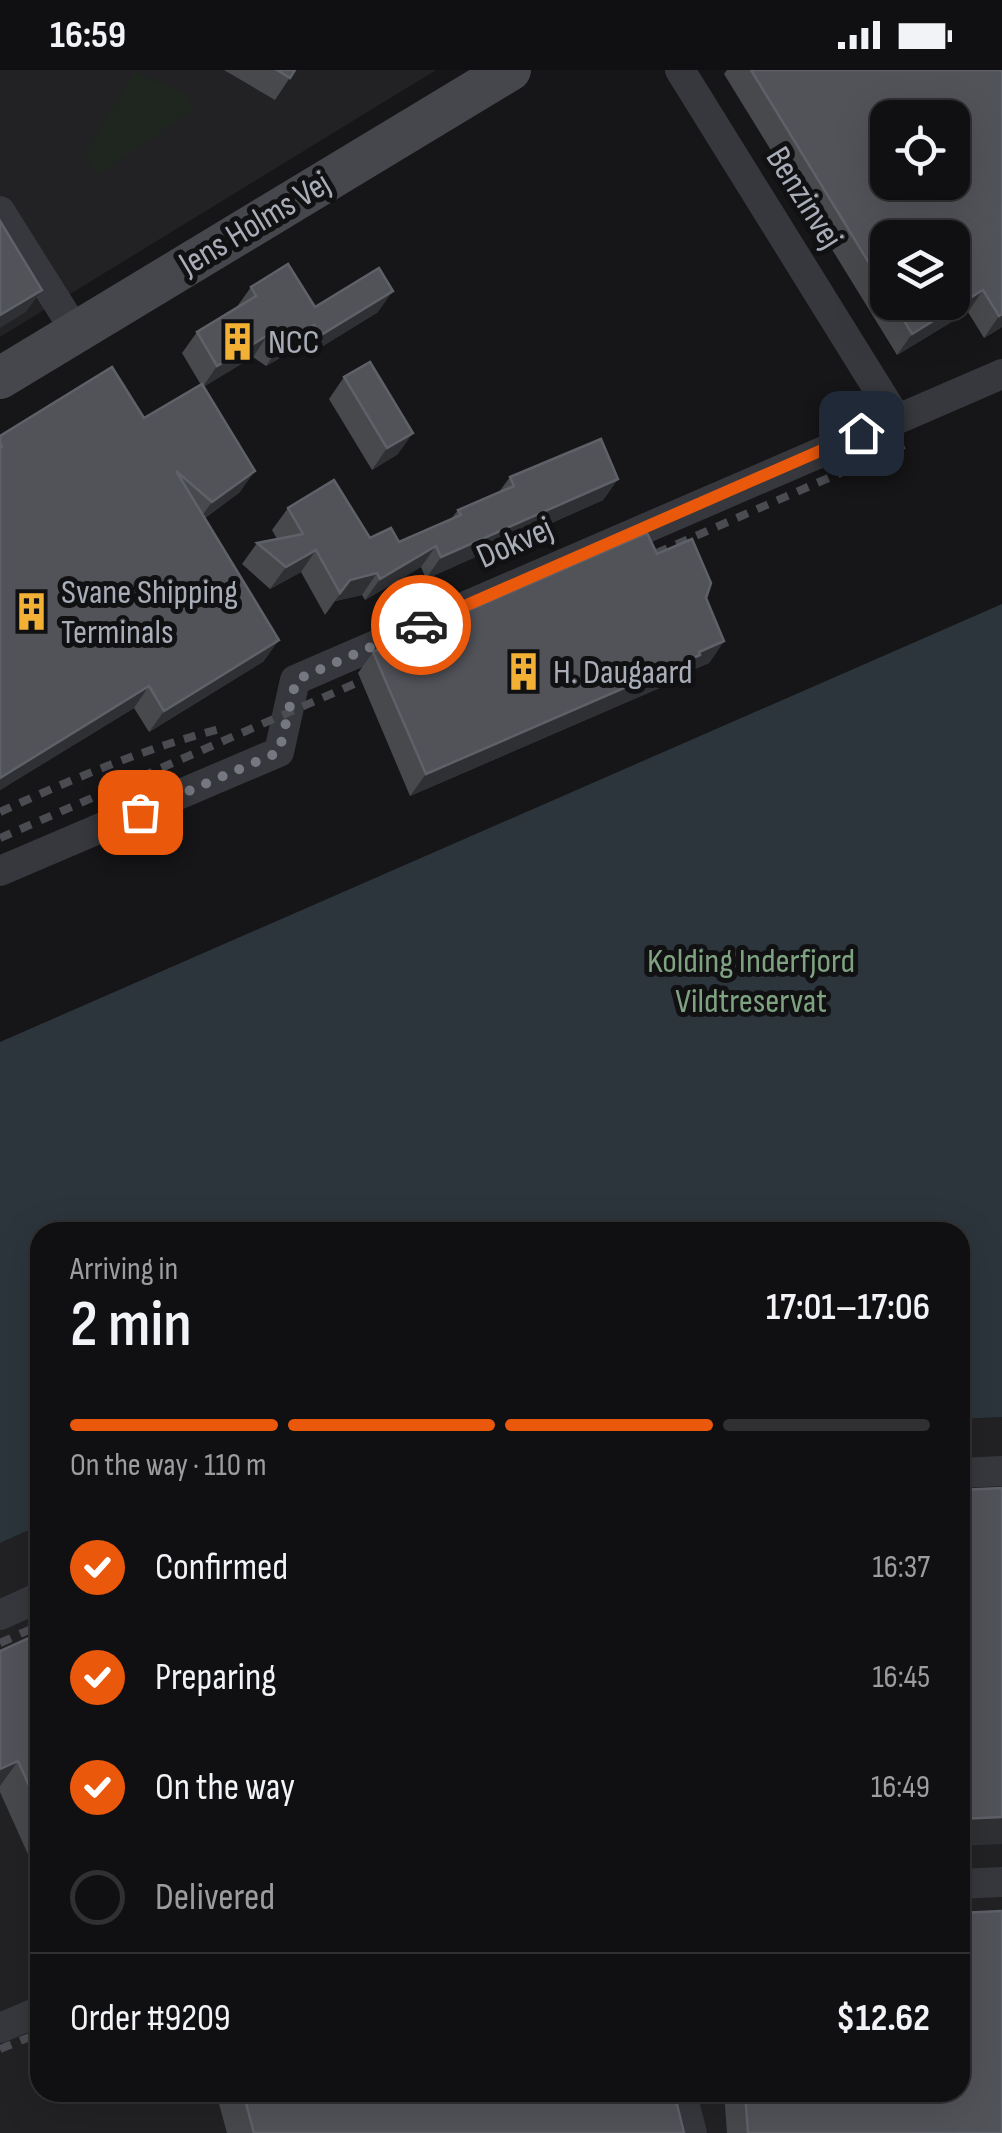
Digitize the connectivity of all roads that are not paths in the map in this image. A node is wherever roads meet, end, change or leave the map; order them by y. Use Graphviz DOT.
graph roads {
  1 [pos="510,70"];
  2 [pos="680,70"];
  3 [pos="0,210"];
  4 [pos="76,332"];
  5 [pos="1002,374"];
  6 [pos="0,378"];
  7 [pos="896,418"];
  8 [pos="0,871"];
  9 [pos="1002,1471"];
  10 [pos="970,1473"];
  11 [pos="30,1602"];
  12 [pos="0,1615"];
  13 [pos="1002,1882"];
  14 [pos="970,1884"];
  15 [pos="30,2015"];
  16 [pos="0,2028"];
  17 [pos="684,2102"];
  18 [pos="692,2133"];
  1 -- 4 [label="main road, Jens Holms Vej"];
  2 -- 7 [label="street, Benzinvej"];
  3 -- 4 [label="street"];
  4 -- 6 [label="main road, Jens Holms Vej"];
  5 -- 7 [label="street, Dokvej"];
  7 -- 8 [label="street, Dokvej"];
  9 -- 10 [label="street"];
  11 -- 12 [label="street"];
  13 -- 14 [label="street"];
  15 -- 16 [label="street"];
  17 -- 18 [label="street"];
}
